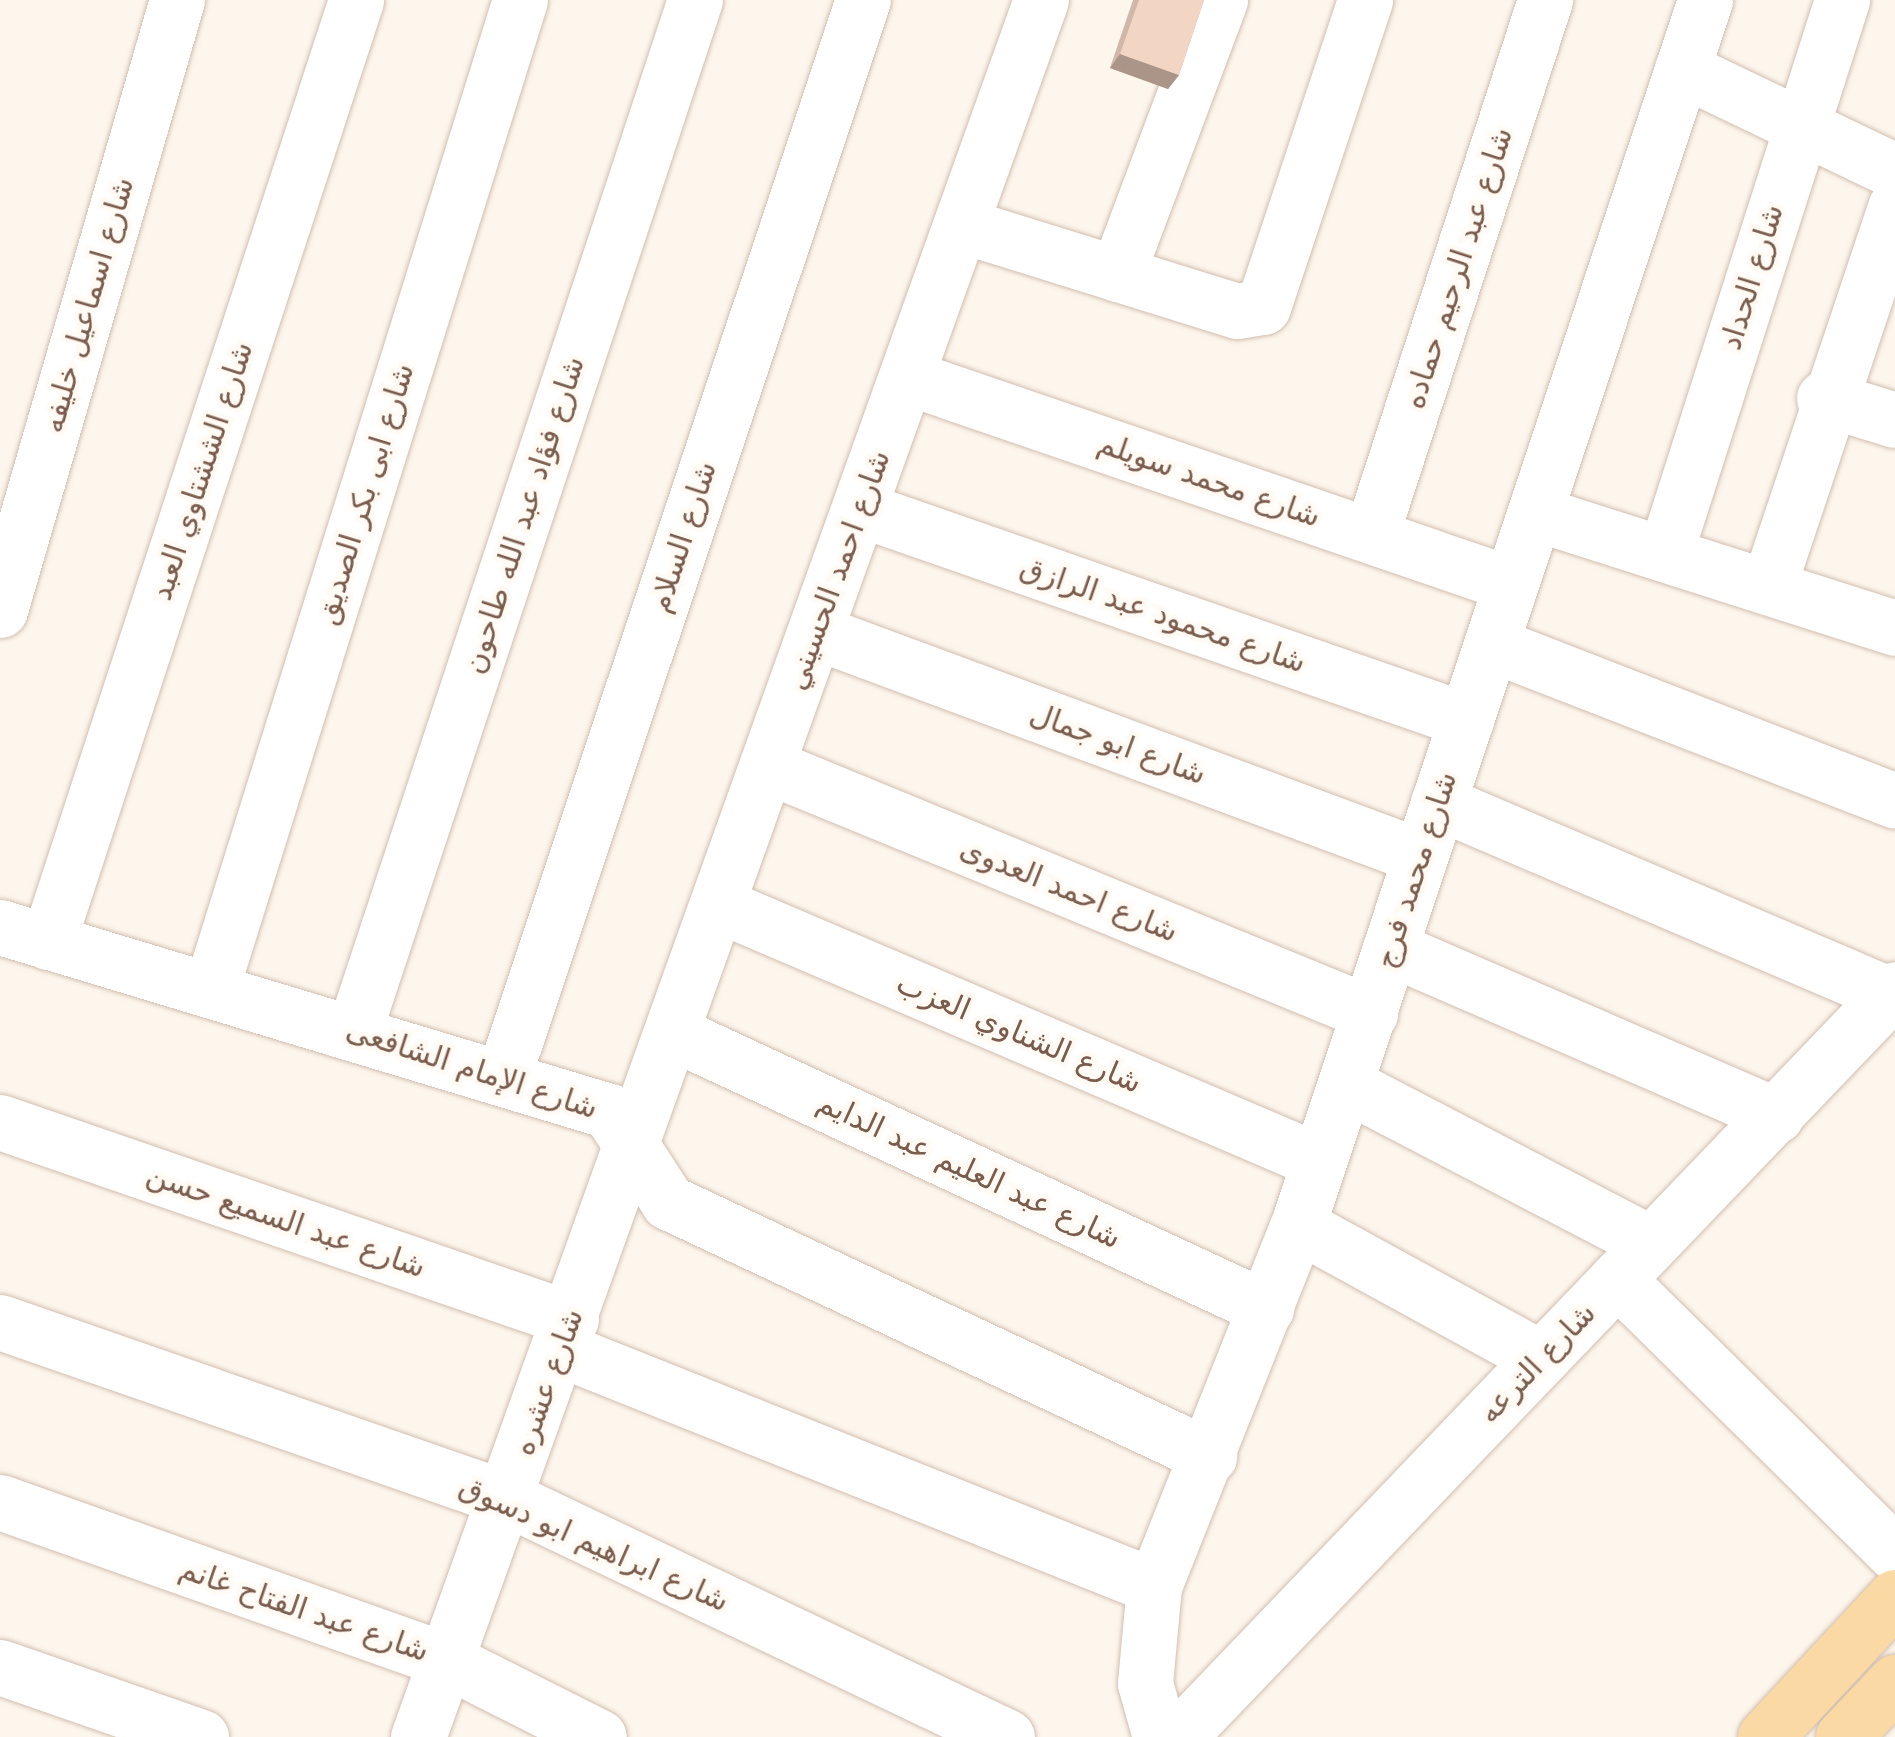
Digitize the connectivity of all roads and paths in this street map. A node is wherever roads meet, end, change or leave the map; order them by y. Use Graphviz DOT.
graph roads {
  1 [pos="177,0"];
  2 [pos="356,0"];
  3 [pos="520,0"];
  4 [pos="695,0"];
  5 [pos="863,0"];
  6 [pos="1042,0"];
  7 [pos="1220,0"];
  8 [pos="1365,0"];
  9 [pos="1545,0"];
  10 [pos="1705,0"];
  11 [pos="1842,0"];
  12 [pos="1682,69"];
  13 [pos="1799,125"];
  14 [pos="1895,171"];
  15 [pos="1895,208"];
  16 [pos="961,225"];
  17 [pos="1116,274"];
  18 [pos="907,377"];
  19 [pos="1824,398"];
  20 [pos="1895,420"];
  21 [pos="860,509"];
  22 [pos="1535,512"];
  23 [pos="1371,535"];
  24 [pos="1665,554"];
  25 [pos="1511,584"];
  26 [pos="1768,588"];
  27 [pos="0,610"];
  28 [pos="1895,628"];
  29 [pos="816,632"];
  30 [pos="1492,644"];
  31 [pos="1466,720"];
  32 [pos="768,766"];
  33 [pos="1438,802"];
  34 [pos="1895,802"];
  35 [pos="1420,856"];
  36 [pos="719,905"];
  37 [pos="24,934"];
  38 [pos="1390,948"];
  39 [pos="211,989"];
  40 [pos="1894,993"];
  41 [pos="1370,1013"];
  42 [pos="354,1031"];
  43 [pos="672,1033"];
  44 [pos="504,1074"];
  45 [pos="1345,1084"];
  46 [pos="1776,1115"];
  47 [pos="0,1122"];
  48 [pos="634,1140"];
  49 [pos="1319,1161"];
  50 [pos="1298,1225"];
  51 [pos="1634,1261"];
  52 [pos="1266,1308"];
  53 [pos="0,1322"];
  54 [pos="566,1334"];
  55 [pos="1541,1358"];
  56 [pos="1209,1456"];
  57 [pos="506,1498"];
  58 [pos="0,1502"];
  59 [pos="1895,1553"];
  60 [pos="1154,1586"];
  61 [pos="1895,1597"];
  62 [pos="446,1660"];
  63 [pos="0,1667"];
  64 [pos="1895,1682"];
  65 [pos="200,1737"];
  66 [pos="418,1737"];
  67 [pos="599,1737"];
  68 [pos="1007,1737"];
  69 [pos="1160,1737"];
  70 [pos="1178,1737"];
  71 [pos="1765,1737"];
  72 [pos="1843,1737"];
  1 -- 27 [label="street, شارع اسماعيل خليفه"];
  2 -- 37 [label="street, شارع الششتاوي العبد"];
  3 -- 39 [label="street, شارع ابى بكر الصديق"];
  4 -- 42 [label="street, شارع فؤاد عبد الله طاحون"];
  5 -- 44 [label="street, شارع السلام"];
  6 -- 16 [label="street, شارع احمد الحسيني"];
  7 -- 17 [label="street"];
  8 -- 17 [label="street"];
  9 -- 23 [label="street, شارع عبد الرحيم حماده"];
  10 -- 12 [label="street, شارع محمد فرج"];
  11 -- 13 [label="street, شارع الحداد"];
  12 -- 13 [label="street"];
  12 -- 22 [label="street, شارع محمد فرج"];
  13 -- 14 [label="street"];
  13 -- 24 [label="street, شارع الحداد"];
  15 -- 19 [label="street"];
  16 -- 17 [label="street"];
  16 -- 18 [label="street, شارع احمد الحسيني"];
  18 -- 21 [label="street, شارع احمد الحسيني"];
  18 -- 23 [label="street, شارع محمد سويلم"];
  19 -- 20 [label="street"];
  19 -- 26 [label="street"];
  21 -- 29 [label="street, شارع احمد الحسيني"];
  21 -- 31 [label="street, شارع محمود عبد الرازق"];
  22 -- 24 [label="street"];
  22 -- 25 [label="street, شارع محمد فرج"];
  23 -- 25 [label="street, شارع محمد سويلم"];
  24 -- 26 [label="street"];
  25 -- 30 [label="street, شارع محمد فرج"];
  26 -- 28 [label="street"];
  29 -- 32 [label="street, شارع احمد الحسيني"];
  29 -- 35 [label="street, شارع ابو جمال"];
  30 -- 31 [label="street, شارع محمد فرج"];
  30 -- 34 [label="street"];
  31 -- 33 [label="street, شارع محمد فرج"];
  32 -- 36 [label="street, شارع احمد الحسيني"];
  32 -- 41 [label="street, شارع احمد العدوى"];
  33 -- 35 [label="street, شارع محمد فرج"];
  33 -- 40 [label="street"];
  35 -- 38 [label="street, شارع محمد فرج"];
  36 -- 43 [label="street, شارع احمد الحسيني"];
  36 -- 49 [label="street, شارع الشناوي العزب"];
  37 -- 39 [label="street, شارع الإمام الشافعى"];
  38 -- 41 [label="street, شارع محمد فرج"];
  38 -- 46 [label="street"];
  39 -- 42 [label="street, شارع الإمام الشافعى"];
  40 -- 46 [label="street, شارع الترعه"];
  41 -- 45 [label="street, شارع محمد فرج"];
  42 -- 44 [label="street, شارع الإمام الشافعى"];
  43 -- 48 [label="street, شارع احمد الحسيني"];
  43 -- 52 [label="street, شارع عبد العليم عبد الدايم"];
  44 -- 48 [label="street, شارع الإمام الشافعى"];
  45 -- 49 [label="street, شارع محمد فرج"];
  45 -- 51 [label="street"];
  46 -- 51 [label="street, شارع الترعه"];
  47 -- 54 [label="street, شارع عبد السميع حسن"];
  48 -- 54 [label="street, شارع عشره"];
  48 -- 56 [label="street, شارع الإمام الشافعى"];
  49 -- 50 [label="street, شارع محمد فرج"];
  50 -- 52 [label="street, شارع محمد فرج"];
  50 -- 55 [label="street"];
  51 -- 55 [label="street, شارع الترعه"];
  51 -- 59 [label="street"];
  52 -- 56 [label="street, شارع محمد فرج"];
  53 -- 57 [label="street, شارع ابراهيم ابو دسوق"];
  54 -- 57 [label="street, شارع عشره"];
  54 -- 60 [label="street, شارع عبد السميع حسن"];
  55 -- 70 [label="street, شارع الترعه"];
  56 -- 60 [label="street, شارع محمد فرج"];
  57 -- 62 [label="street, شارع عشره"];
  57 -- 68 [label="street, شارع ابراهيم ابو دسوق"];
  58 -- 62 [label="street, شارع عبد الفتاح غانم"];
  60 -- 69 [label="street, شارع محمد فرج"];
  61 -- 71 [label="main road"];
  62 -- 66 [label="street, شارع عشره"];
  62 -- 67 [label="street, شارع عبد الفتاح غانم"];
  63 -- 65 [label="street"];
  64 -- 72 [label="main road"];
}
